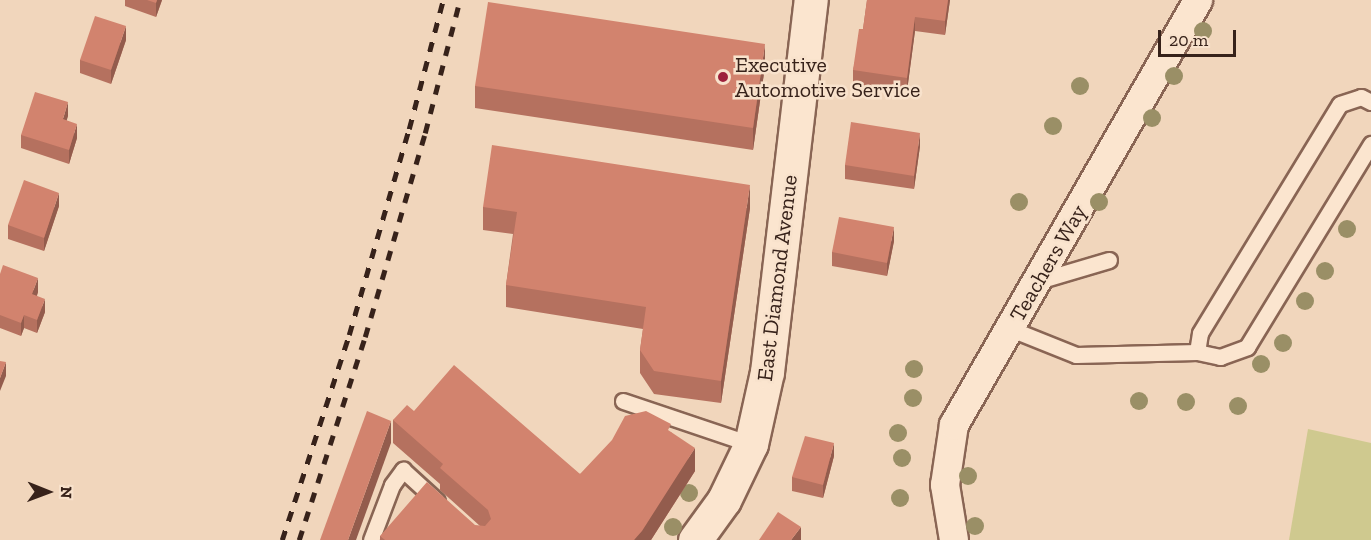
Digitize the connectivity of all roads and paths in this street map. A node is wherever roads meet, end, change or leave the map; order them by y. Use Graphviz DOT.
graph roads {
  1 [pos="811,0"];
  2 [pos="1198,0"];
  3 [pos="1371,102"];
  4 [pos="1371,144"];
  5 [pos="1109,260"];
  6 [pos="1038,281"];
  7 [pos="1011,330"];
  8 [pos="1197,352"];
  9 [pos="623,401"];
  10 [pos="751,444"];
  11 [pos="447,509"];
  12 [pos="371,540"];
  13 [pos="695,540"];
  14 [pos="954,540"];
  1 -- 10 [label="street, East Diamond Avenue"];
  2 -- 6 [label="street, Teachers Way"];
  3 -- 8 [label="lane"];
  4 -- 8 [label="lane"];
  5 -- 6 [label="lane"];
  6 -- 7 [label="street, Teachers Way"];
  7 -- 8 [label="lane"];
  7 -- 14 [label="street, Teachers Way"];
  9 -- 10 [label="lane"];
  10 -- 13 [label="street, East Diamond Avenue"];
  11 -- 12 [label="lane"];
}
